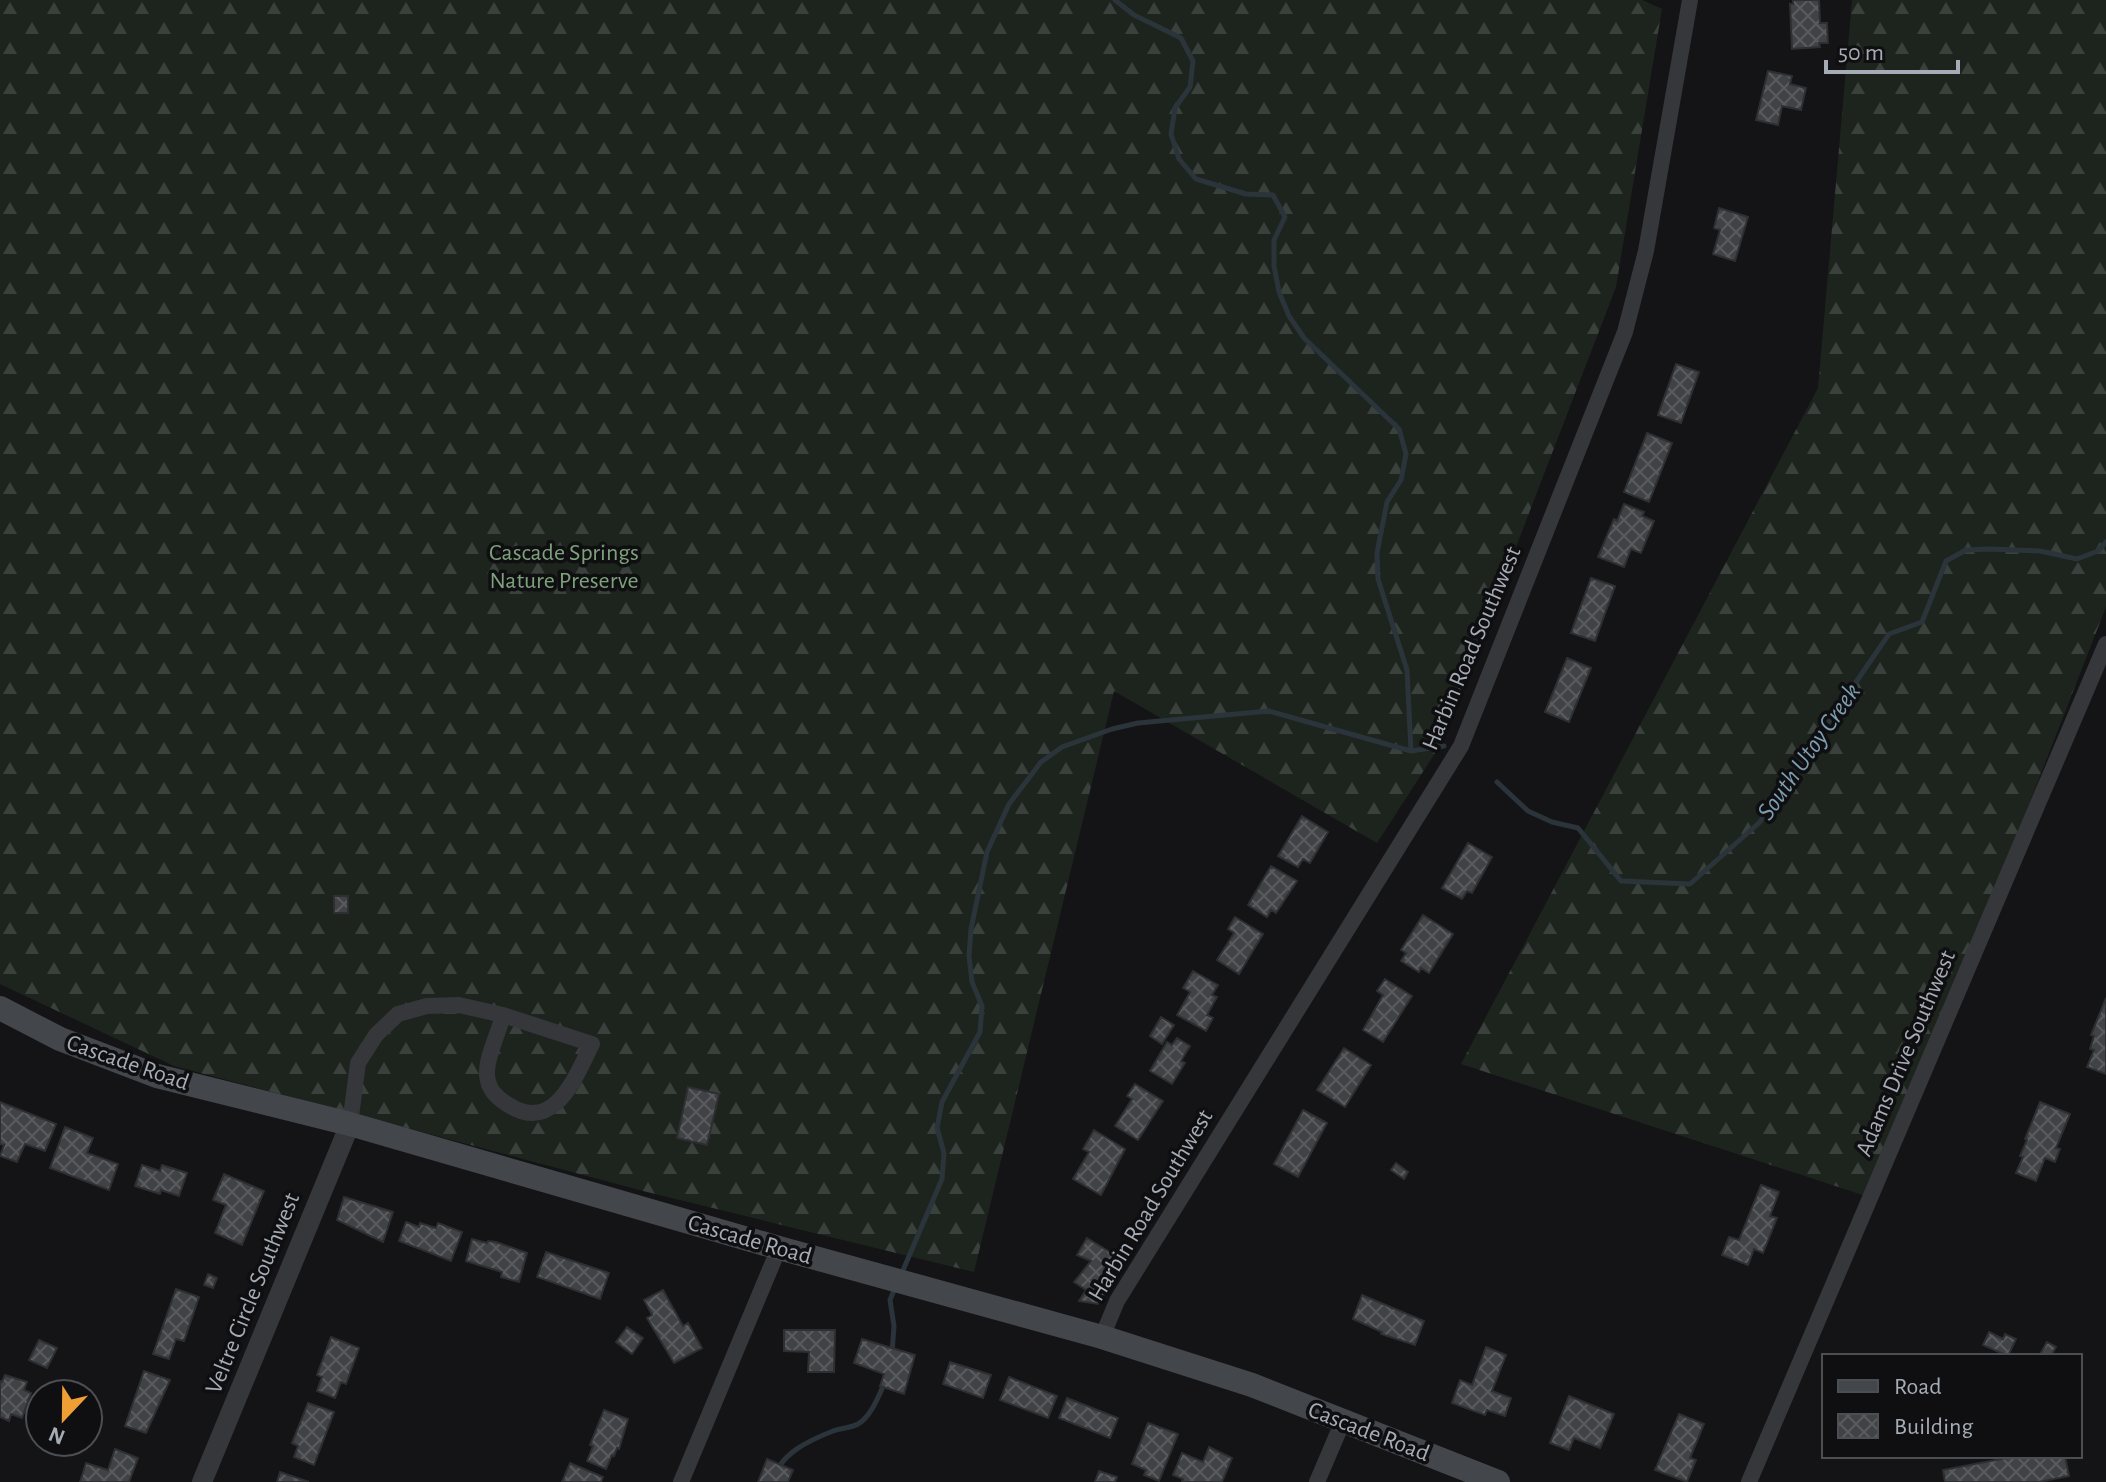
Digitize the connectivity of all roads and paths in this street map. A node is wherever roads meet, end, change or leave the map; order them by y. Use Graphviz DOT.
graph roads {
  1 [pos="1690,0"];
  2 [pos="2106,644"];
  3 [pos="0,1008"];
  4 [pos="503,1015"];
  5 [pos="350,1124"];
  6 [pos="779,1248"];
  7 [pos="1102,1337"];
  8 [pos="1343,1421"];
  9 [pos="202,1482"];
  10 [pos="681,1482"];
  11 [pos="1317,1482"];
  12 [pos="1498,1482"];
  13 [pos="1749,1482"];
  1 -- 7 [label="street, Harbin Road Southwest"];
  2 -- 13 [label="street, Adams Drive Southwest"];
  3 -- 5 [label="main road, Cascade Road"];
  4 -- 4 [label="street"];
  4 -- 5 [label="street"];
  5 -- 6 [label="main road, Cascade Road"];
  5 -- 9 [label="street, Veltre Circle Southwest"];
  6 -- 7 [label="main road, Cascade Road"];
  6 -- 10 [label="street"];
  7 -- 8 [label="main road, Cascade Road"];
  8 -- 11 [label="street"];
  8 -- 12 [label="main road, Cascade Road"];
}
